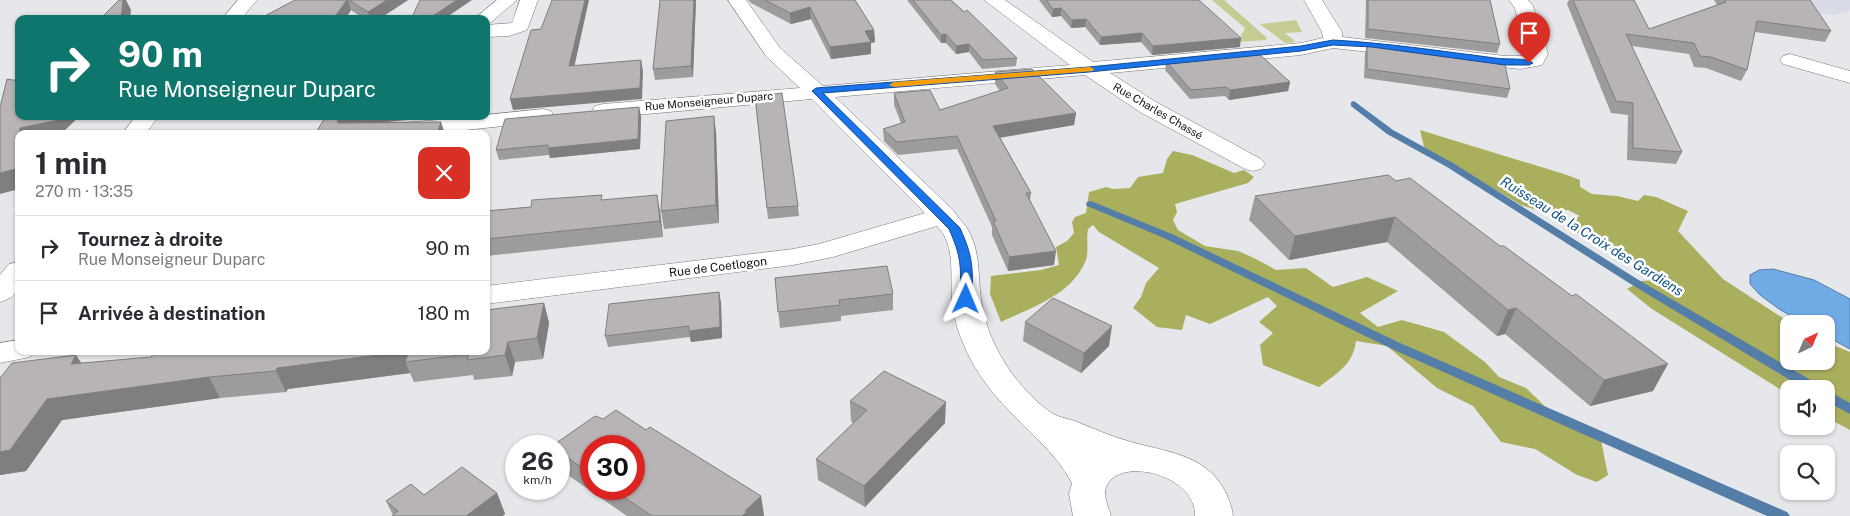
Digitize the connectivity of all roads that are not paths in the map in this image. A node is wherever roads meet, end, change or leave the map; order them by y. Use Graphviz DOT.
graph roads {
  1 [pos="248,0"];
  2 [pos="508,0"];
  3 [pos="529,0"];
  4 [pos="737,0"];
  5 [pos="993,0"];
  6 [pos="1313,0"];
  7 [pos="1518,0"];
  8 [pos="235,15"];
  9 [pos="488,15"];
  10 [pos="490,31"];
  11 [pos="1333,42"];
  12 [pos="1790,60"];
  13 [pos="1089,69"];
  14 [pos="1850,77"];
  15 [pos="816,91"];
  16 [pos="145,120"];
  17 [pos="136,130"];
  18 [pos="397,130"];
  19 [pos="1253,164"];
  20 [pos="944,216"];
  21 [pos="15,275"];
  22 [pos="0,293"];
  23 [pos="490,295"];
  24 [pos="15,350"];
  25 [pos="0,352"];
  26 [pos="1046,424"];
  27 [pos="1138,457"];
  28 [pos="1090,507"];
  29 [pos="1214,516"];
  1 -- 8 [label="street"];
  2 -- 9 [label="street"];
  3 -- 10 [label="street"];
  4 -- 15 [label="street"];
  5 -- 13 [label="street, Rue Charles Chassé"];
  6 -- 11 [label="street"];
  7 -- 11 [label="street, Rue Monseigneur Duparc"];
  11 -- 13 [label="street, Rue Monseigneur Duparc"];
  12 -- 14 [label="street"];
  13 -- 15 [label="street, Rue Monseigneur Duparc"];
  13 -- 19 [label="street, Rue Charles Chassé"];
  15 -- 18 [label="street, Rue Monseigneur Duparc"];
  15 -- 20 [label="street"];
  16 -- 17 [label="street"];
  20 -- 23 [label="street, Rue de Coetlogon"];
  20 -- 26 [label="street"];
  21 -- 22 [label="street"];
  24 -- 25 [label="street"];
  26 -- 27 [label="street"];
  26 -- 28 [label="street"];
  27 -- 28 [label="street"];
  27 -- 29 [label="street"];
}
